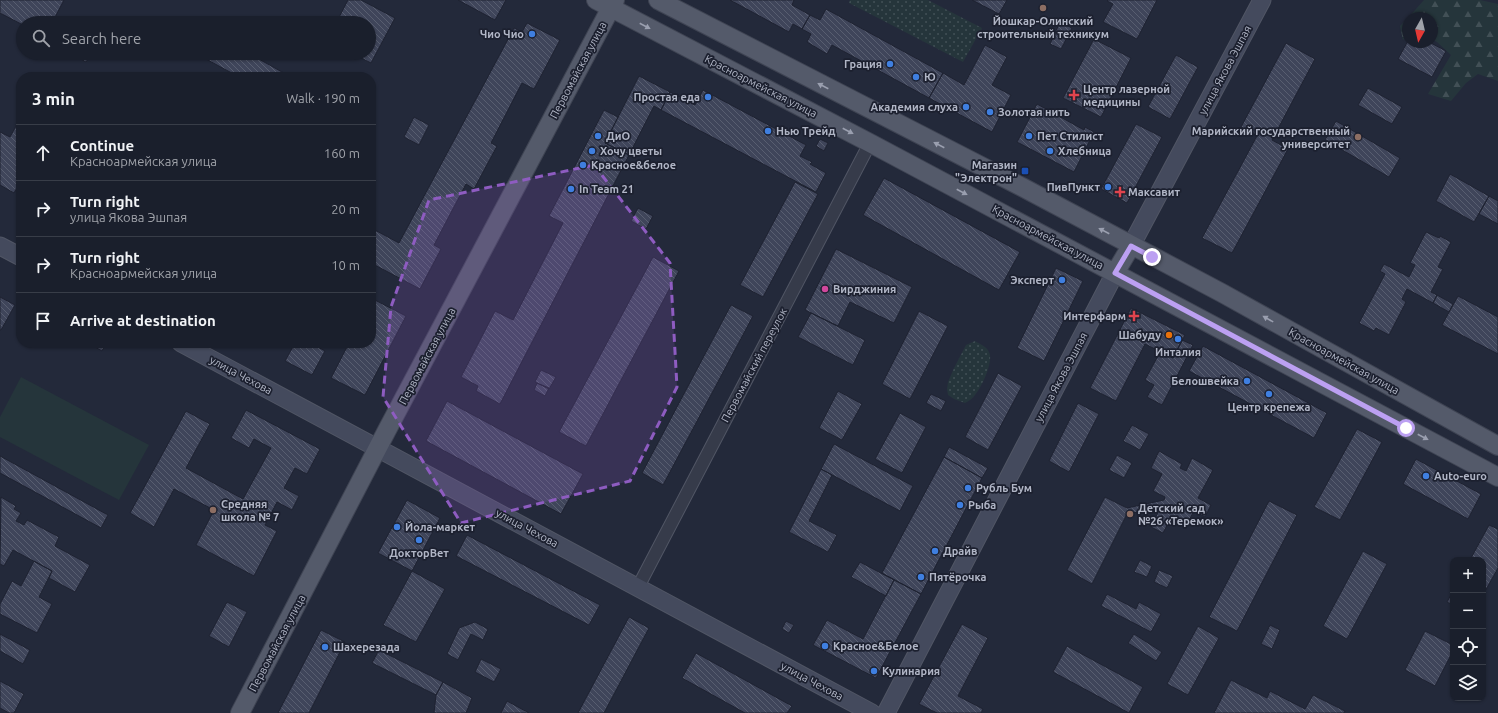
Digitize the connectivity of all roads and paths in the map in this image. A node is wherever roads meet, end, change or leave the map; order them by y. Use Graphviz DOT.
graph roads {
  1 [pos="658,0"];
  2 [pos="1262,0"];
  3 [pos="607,3"];
  4 [pos="870,143"];
  5 [pos="0,246"];
  6 [pos="1131,246"];
  7 [pos="16,254"];
  8 [pos="1115,273"];
  9 [pos="190,348"];
  10 [pos="1498,446"];
  11 [pos="378,448"];
  12 [pos="1498,477"];
  13 [pos="638,587"];
  14 [pos="240,713"];
  15 [pos="872,713"];
  16 [pos="886,713"];
  6 -- 1 [label="main road, Красноармейская улица, one-way"];
  2 -- 6 [label="street, улица Якова Эшпая"];
  3 -- 4 [label="main road, Красноармейская улица, one-way"];
  3 -- 11 [label="main road, Первомайская улица"];
  4 -- 8 [label="main road, Красноармейская улица, one-way"];
  4 -- 13 [label="street, Первомайский переулок"];
  5 -- 7 [label="street"];
  6 -- 8 [label="main road, улица Якова Эшпая"];
  10 -- 6 [label="main road, Красноармейская улица, one-way"];
  8 -- 12 [label="main road, Красноармейская улица, one-way"];
  8 -- 16 [label="street, улица Якова Эшпая"];
  9 -- 11 [label="street, улица Чехова"];
  11 -- 13 [label="street, улица Чехова"];
  11 -- 14 [label="main road, Первомайская улица"];
  13 -- 15 [label="street, улица Чехова"];
}
